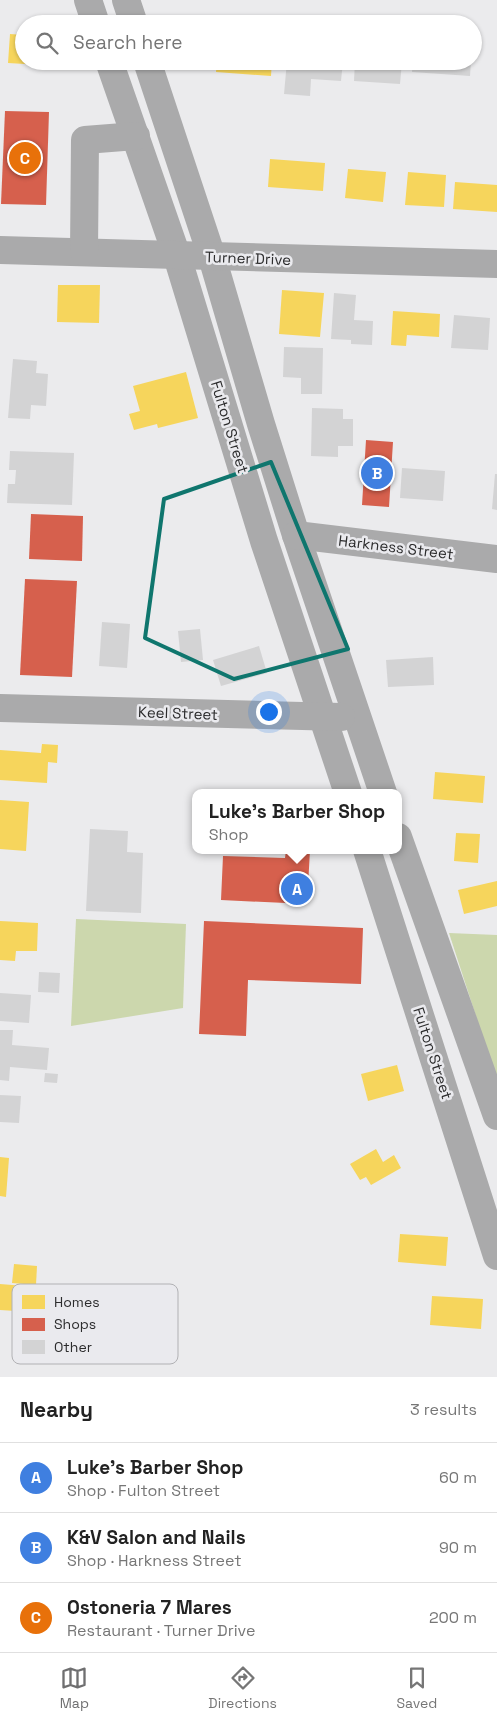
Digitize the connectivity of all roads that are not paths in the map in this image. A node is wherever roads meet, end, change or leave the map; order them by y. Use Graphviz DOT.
graph roads {
  1 [pos="88,0"];
  2 [pos="126,0"];
  3 [pos="93,15"];
  4 [pos="131,15"];
  5 [pos="113,70"];
  6 [pos="150,70"];
  7 [pos="136,136"];
  8 [pos="0,250"];
  9 [pos="84,252"];
  10 [pos="177,256"];
  11 [pos="212,257"];
  12 [pos="497,264"];
  13 [pos="296,535"];
  14 [pos="497,559"];
  15 [pos="0,708"];
  16 [pos="324,717"];
  17 [pos="356,718"];
  18 [pos="347,789"];
  19 [pos="381,789"];
  20 [pos="402,848"];
  21 [pos="368,854"];
  22 [pos="497,1116"];
  23 [pos="456,1125"];
  24 [pos="497,1129"];
  25 [pos="497,1256"];
  1 -- 3 [label="street"];
  2 -- 4 [label="street"];
  5 -- 7 [label="street, Fulton Street"];
  6 -- 11 [label="street, Fulton Street"];
  7 -- 9 [label="street"];
  7 -- 10 [label="street, Fulton Street"];
  8 -- 9 [label="street, Turner Drive"];
  9 -- 10 [label="street, Turner Drive"];
  10 -- 11 [label="street, Turner Drive"];
  10 -- 16 [label="street, Fulton Street"];
  11 -- 12 [label="street, Turner Drive"];
  11 -- 13 [label="street, Fulton Street"];
  13 -- 14 [label="street, Harkness Street"];
  13 -- 17 [label="street, Fulton Street"];
  15 -- 16 [label="street, Keel Street"];
  16 -- 17 [label="street, Keel Street"];
  16 -- 18 [label="street, Fulton Street"];
  17 -- 19 [label="street, Fulton Street"];
  20 -- 22 [label="street"];
  21 -- 23 [label="street, Fulton Street"];
  23 -- 24 [label="street"];
  23 -- 25 [label="street, Fulton Street"];
}
